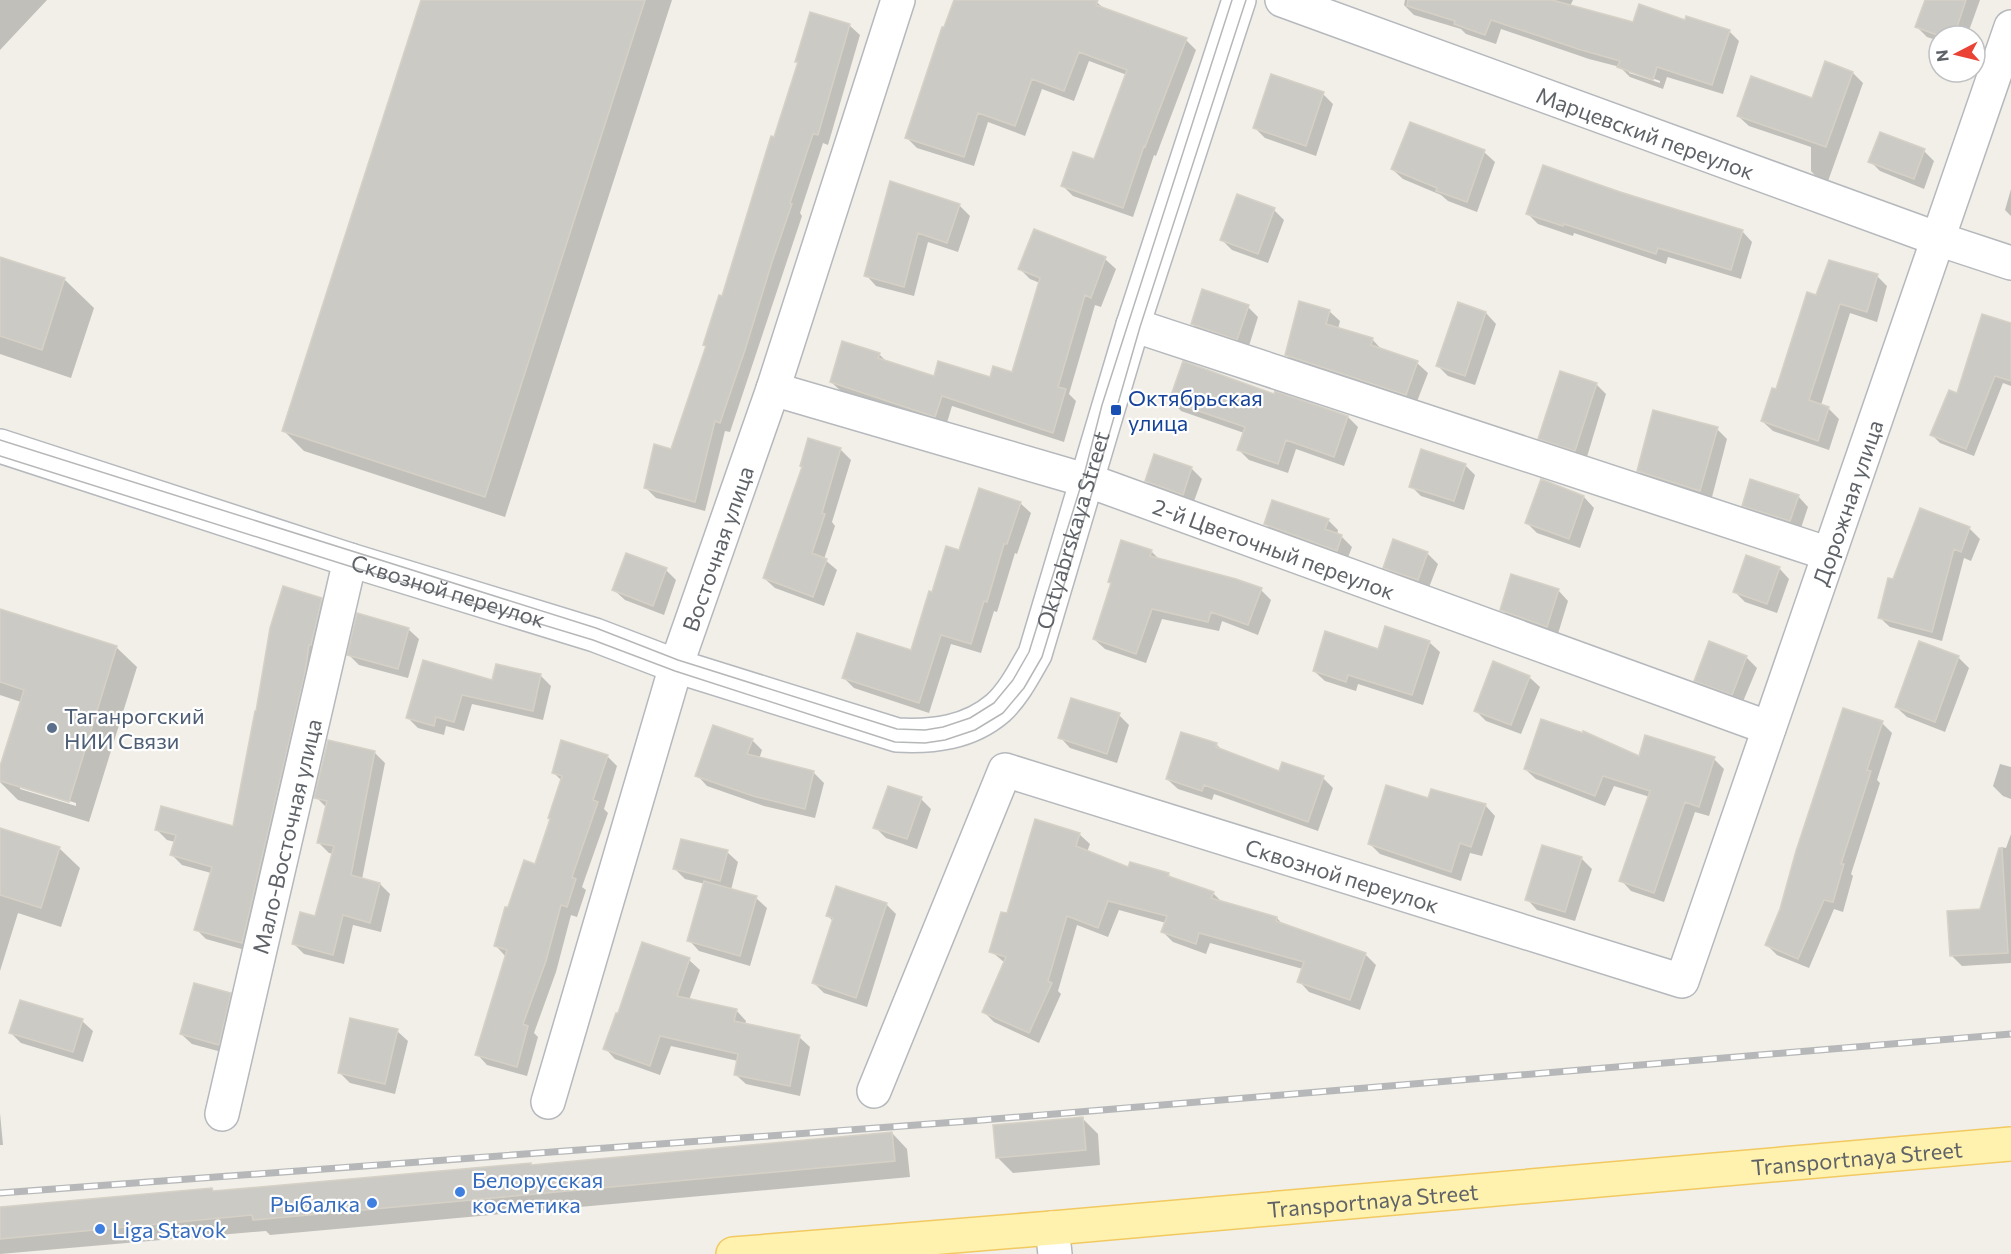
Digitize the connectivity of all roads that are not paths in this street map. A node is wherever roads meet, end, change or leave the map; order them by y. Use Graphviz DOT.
graph roads {
  1 [pos="898,0"];
  2 [pos="1239,0"];
  3 [pos="1282,0"];
  4 [pos="2011,27"];
  5 [pos="1938,239"];
  6 [pos="2011,263"];
  7 [pos="1133,325"];
  8 [pos="773,389"];
  9 [pos="0,446"];
  10 [pos="1088,480"];
  11 [pos="1829,554"];
  12 [pos="350,560"];
  13 [pos="676,666"];
  14 [pos="1769,728"];
  15 [pos="897,735"];
  16 [pos="1682,981"];
  17 [pos="874,1091"];
  18 [pos="548,1102"];
  19 [pos="222,1114"];
  20 [pos="2011,1144"];
  21 [pos="1054,1241"];
  22 [pos="734,1254"];
  1 -- 8 [label="street, Восточная улица"];
  2 -- 7 [label="street, Oktyabrskaya Street"];
  3 -- 5 [label="street, Марцевский переулок"];
  4 -- 5 [label="street, Дорожная улица"];
  5 -- 6 [label="street, Марцевский переулок"];
  5 -- 11 [label="street, Дорожная улица"];
  7 -- 10 [label="street, Oktyabrskaya Street"];
  7 -- 11 [label="street"];
  8 -- 10 [label="street, 2-й Цветочный переулок"];
  8 -- 13 [label="street, Восточная улица"];
  9 -- 12 [label="street, Сквозной переулок"];
  10 -- 14 [label="street, 2-й Цветочный переулок"];
  10 -- 15 [label="street, Oktyabrskaya Street"];
  11 -- 14 [label="street, Дорожная улица"];
  12 -- 13 [label="street, Сквозной переулок"];
  12 -- 19 [label="street, Мало-Восточная улица"];
  13 -- 15 [label="street, Сквозной переулок"];
  13 -- 18 [label="street, Восточная улица"];
  14 -- 16 [label="street, Дорожная улица"];
  16 -- 17 [label="street, Сквозной переулок"];
  20 -- 21 [label="main road, Transportnaya Street"];
  21 -- 22 [label="main road, Transportnaya Street"];
}
